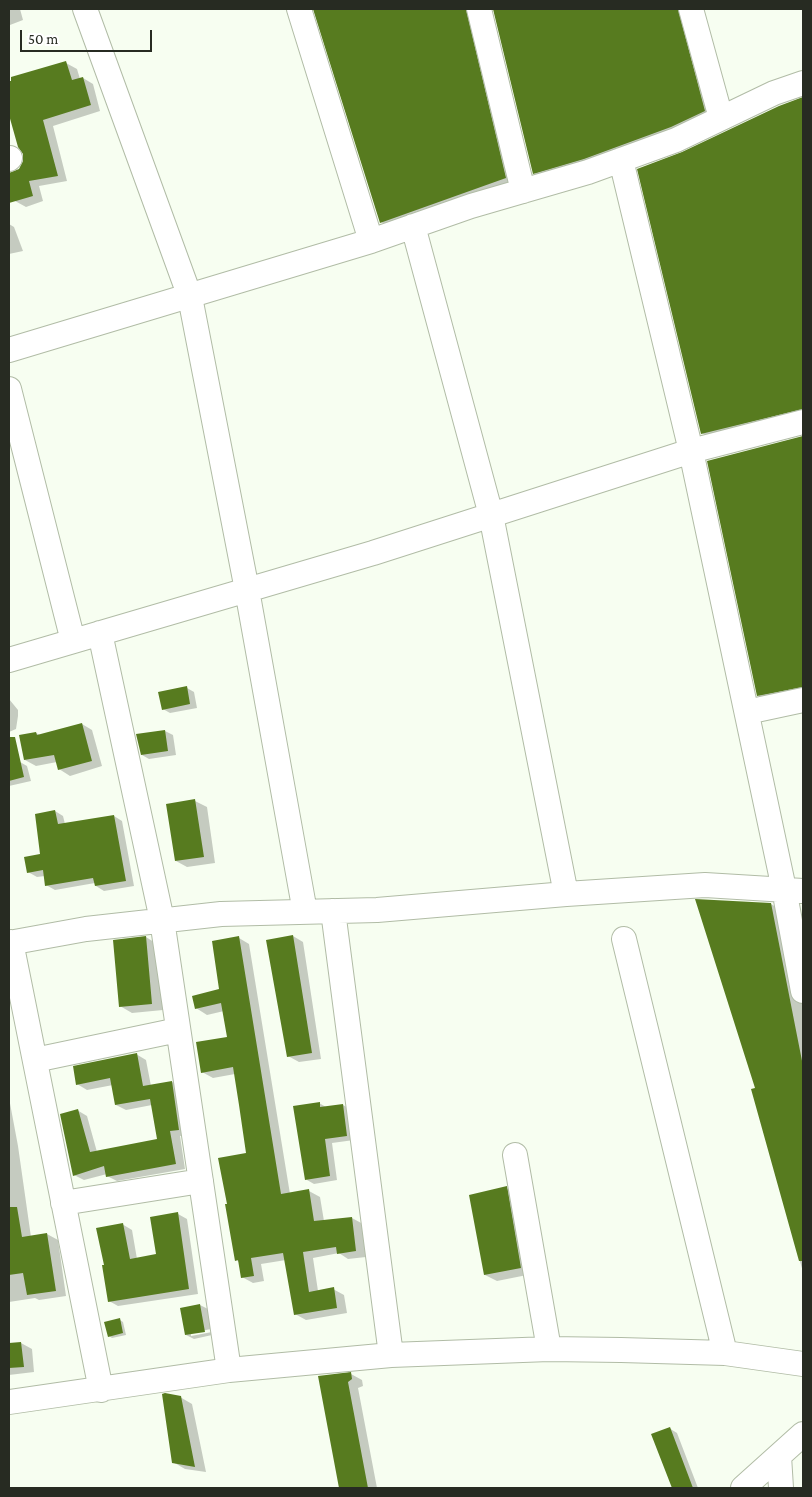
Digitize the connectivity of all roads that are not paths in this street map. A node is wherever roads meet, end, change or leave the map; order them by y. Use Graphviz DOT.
graph roads {
  1 [pos="85,9"];
  2 [pos="299,9"];
  3 [pos="479,9"];
  4 [pos="691,9"];
  5 [pos="803,83"];
  6 [pos="721,118"];
  7 [pos="621,160"];
  8 [pos="523,191"];
  9 [pos="414,226"];
  10 [pos="371,241"];
  11 [pos="190,297"];
  12 [pos="9,350"];
  13 [pos="9,389"];
  14 [pos="803,422"];
  15 [pos="691,451"];
  16 [pos="491,515"];
  17 [pos="248,590"];
  18 [pos="100,633"];
  19 [pos="74,641"];
  20 [pos="9,660"];
  21 [pos="803,700"];
  22 [pos="746,712"];
  23 [pos="794,890"];
  24 [pos="566,894"];
  25 [pos="333,911"];
  26 [pos="305,912"];
  27 [pos="162,920"];
  28 [pos="624,939"];
  29 [pos="10,942"];
  30 [pos="803,990"];
  31 [pos="178,1030"];
  32 [pos="35,1060"];
  33 [pos="515,1155"];
  34 [pos="201,1180"];
  35 [pos="63,1203"];
  36 [pos="550,1349"];
  37 [pos="725,1353"];
  38 [pos="391,1354"];
  39 [pos="803,1364"];
  40 [pos="229,1370"];
  41 [pos="101,1390"];
  42 [pos="9,1402"];
  43 [pos="803,1434"];
  44 [pos="779,1456"];
  45 [pos="744,1488"];
  46 [pos="781,1488"];
  1 -- 11 [label="street"];
  2 -- 10 [label="street"];
  3 -- 8 [label="street"];
  4 -- 6 [label="street"];
  5 -- 6 [label="street"];
  6 -- 7 [label="street"];
  7 -- 8 [label="street"];
  7 -- 15 [label="street"];
  8 -- 9 [label="street"];
  9 -- 10 [label="street"];
  9 -- 16 [label="street"];
  10 -- 11 [label="street"];
  11 -- 12 [label="street"];
  11 -- 17 [label="street"];
  13 -- 19 [label="street"];
  14 -- 15 [label="street"];
  15 -- 16 [label="street"];
  15 -- 22 [label="street"];
  16 -- 17 [label="street"];
  16 -- 24 [label="street"];
  17 -- 18 [label="street"];
  17 -- 26 [label="street"];
  18 -- 19 [label="street"];
  18 -- 27 [label="street"];
  19 -- 20 [label="street"];
  21 -- 22 [label="street"];
  22 -- 23 [label="street"];
  23 -- 24 [label="street"];
  23 -- 30 [label="street"];
  24 -- 25 [label="street"];
  25 -- 26 [label="street"];
  25 -- 38 [label="street"];
  26 -- 27 [label="street"];
  27 -- 29 [label="street"];
  27 -- 31 [label="street"];
  28 -- 37 [label="street"];
  29 -- 32 [label="street"];
  31 -- 32 [label="street"];
  31 -- 34 [label="street"];
  32 -- 35 [label="street"];
  33 -- 36 [label="street"];
  34 -- 35 [label="street"];
  34 -- 40 [label="street"];
  35 -- 41 [label="street"];
  36 -- 37 [label="street"];
  36 -- 38 [label="street"];
  37 -- 39 [label="street"];
  38 -- 40 [label="street"];
  40 -- 41 [label="street"];
  41 -- 42 [label="street"];
  43 -- 44 [label="street"];
  44 -- 45 [label="street"];
  44 -- 46 [label="street"];
}
